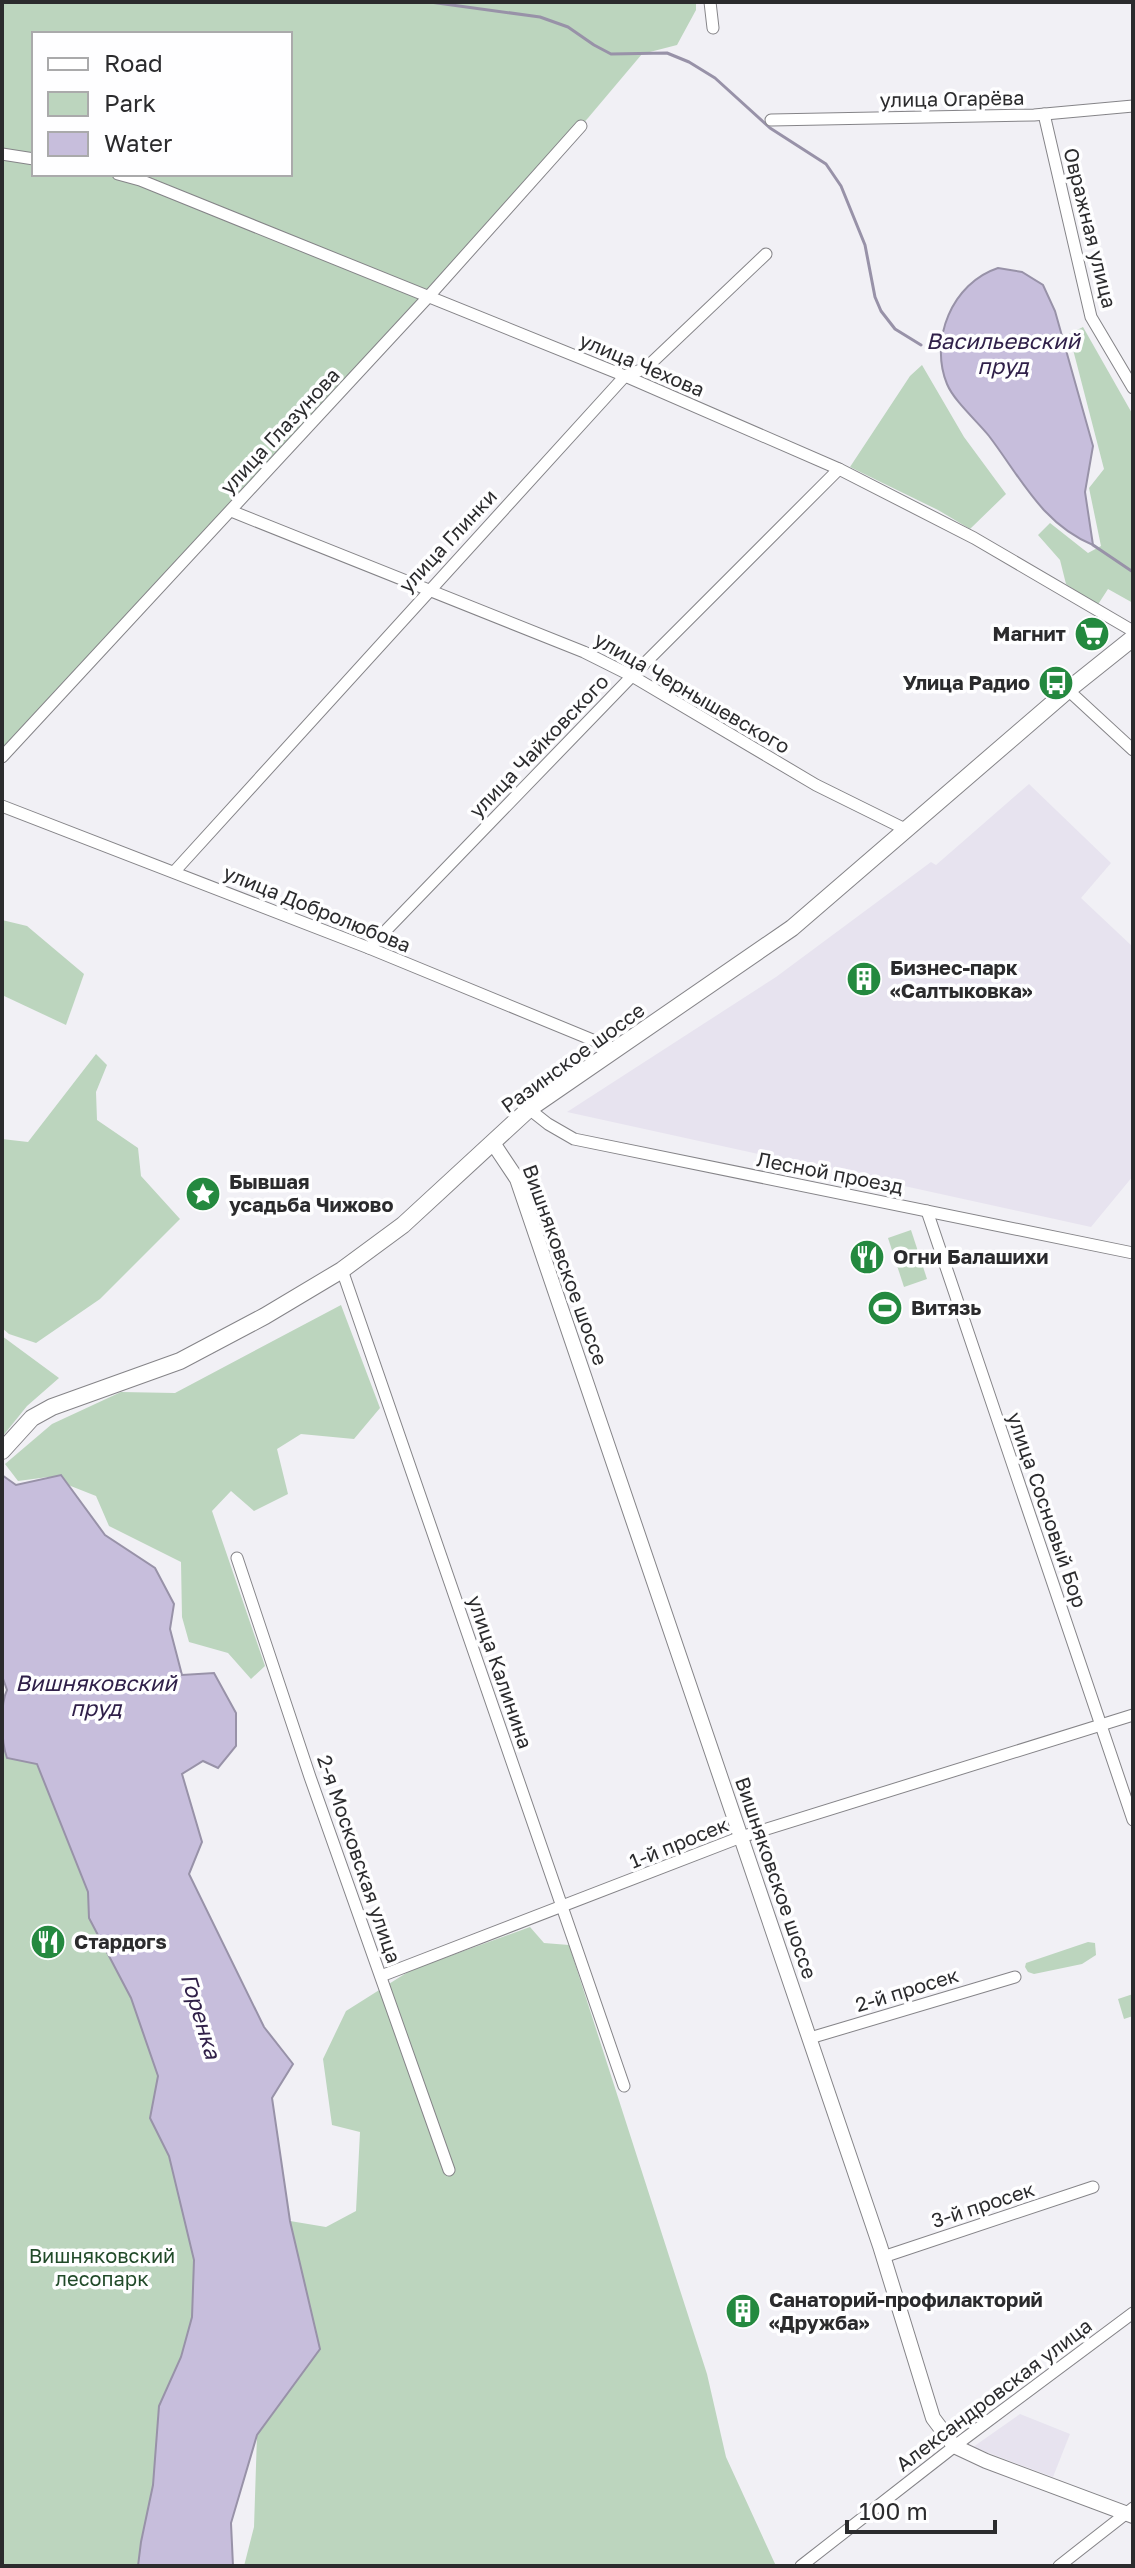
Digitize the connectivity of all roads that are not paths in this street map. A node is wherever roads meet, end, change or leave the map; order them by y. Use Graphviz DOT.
graph roads {
  1 [pos="710,2"];
  2 [pos="713,28"];
  3 [pos="1133,106"];
  4 [pos="1044,114"];
  5 [pos="771,120"];
  6 [pos="581,126"];
  7 [pos="2,154"];
  8 [pos="32,159"];
  9 [pos="125,176"];
  10 [pos="766,254"];
  11 [pos="429,296"];
  12 [pos="1133,360"];
  13 [pos="1122,368"];
  14 [pos="625,376"];
  15 [pos="1133,388"];
  16 [pos="839,469"];
  17 [pos="231,511"];
  18 [pos="428,589"];
  19 [pos="1133,631"];
  20 [pos="1133,638"];
  21 [pos="632,676"];
  22 [pos="1068,690"];
  23 [pos="1133,750"];
  24 [pos="2,757"];
  25 [pos="2,806"];
  26 [pos="907,830"];
  27 [pos="174,872"];
  28 [pos="369,948"];
  29 [pos="617,1050"];
  30 [pos="529,1109"];
  31 [pos="493,1143"];
  32 [pos="927,1211"];
  33 [pos="1133,1253"];
  34 [pos="342,1270"];
  35 [pos="2,1451"];
  36 [pos="237,1558"];
  37 [pos="1133,1715"];
  38 [pos="1101,1725"];
  39 [pos="1133,1820"];
  40 [pos="741,1837"];
  41 [pos="563,1908"];
  42 [pos="381,1976"];
  43 [pos="1015,1977"];
  44 [pos="810,2038"];
  45 [pos="624,2086"];
  46 [pos="449,2170"];
  47 [pos="1093,2187"];
  48 [pos="883,2257"];
  49 [pos="1133,2313"];
  50 [pos="954,2446"];
  51 [pos="1131,2512"];
  52 [pos="801,2566"];
  53 [pos="1059,2566"];
  1 -- 2 [label="street"];
  3 -- 4 [label="street, улица Огарёва"];
  4 -- 5 [label="street, улица Огарёва"];
  4 -- 13 [label="street, Овражная улица"];
  6 -- 11 [label="street, улица Глазунова"];
  7 -- 8 [label="street"];
  9 -- 11 [label="street, улица Чехова"];
  10 -- 14 [label="street, улица Глинки"];
  11 -- 14 [label="street, улица Чехова"];
  11 -- 17 [label="street, улица Глазунова"];
  12 -- 13 [label="street"];
  13 -- 15 [label="street, Овражная улица"];
  14 -- 16 [label="street, улица Чехова"];
  14 -- 18 [label="street, улица Глинки"];
  16 -- 19 [label="street, улица Чехова"];
  16 -- 21 [label="street, улица Чайковского"];
  17 -- 18 [label="street, улица Чернышевского"];
  17 -- 24 [label="street, улица Глазунова"];
  18 -- 21 [label="street, улица Чернышевского"];
  18 -- 27 [label="street, улица Глинки"];
  20 -- 22 [label="main road, Разинское шоссе"];
  21 -- 26 [label="street, улица Чернышевского"];
  21 -- 28 [label="street, улица Чайковского"];
  22 -- 23 [label="street"];
  22 -- 26 [label="main road, Разинское шоссе"];
  25 -- 27 [label="street, улица Добролюбова"];
  26 -- 29 [label="main road, Разинское шоссе"];
  27 -- 28 [label="street, улица Добролюбова"];
  28 -- 29 [label="street, улица Добролюбова"];
  29 -- 30 [label="main road, Разинское шоссе"];
  30 -- 31 [label="main road, Разинское шоссе"];
  30 -- 32 [label="street, Лесной проезд"];
  31 -- 34 [label="main road, Разинское шоссе"];
  31 -- 40 [label="street, Вишняковское шоссе"];
  32 -- 33 [label="street, Лесной проезд"];
  32 -- 38 [label="street, улица Сосновый Бор"];
  34 -- 35 [label="main road, Разинское шоссе"];
  34 -- 41 [label="street, улица Калинина"];
  36 -- 42 [label="street, 2-я Московская улица"];
  37 -- 38 [label="street, 1-й просек"];
  38 -- 39 [label="street, улица Сосновый Бор"];
  38 -- 40 [label="street, 1-й просек"];
  40 -- 41 [label="street, 1-й просек"];
  40 -- 44 [label="street, Вишняковское шоссе"];
  41 -- 42 [label="street, 1-й просек"];
  41 -- 45 [label="street, улица Калинина"];
  42 -- 46 [label="street, 2-я Московская улица"];
  43 -- 44 [label="street, 2-й просек"];
  44 -- 48 [label="street, Вишняковское шоссе"];
  47 -- 48 [label="street, 3-й просек"];
  48 -- 50 [label="street, Вишняковское шоссе"];
  49 -- 50 [label="street, Александровская улица"];
  50 -- 51 [label="street"];
  50 -- 52 [label="street, Александровская улица"];
  51 -- 53 [label="street"];
}
